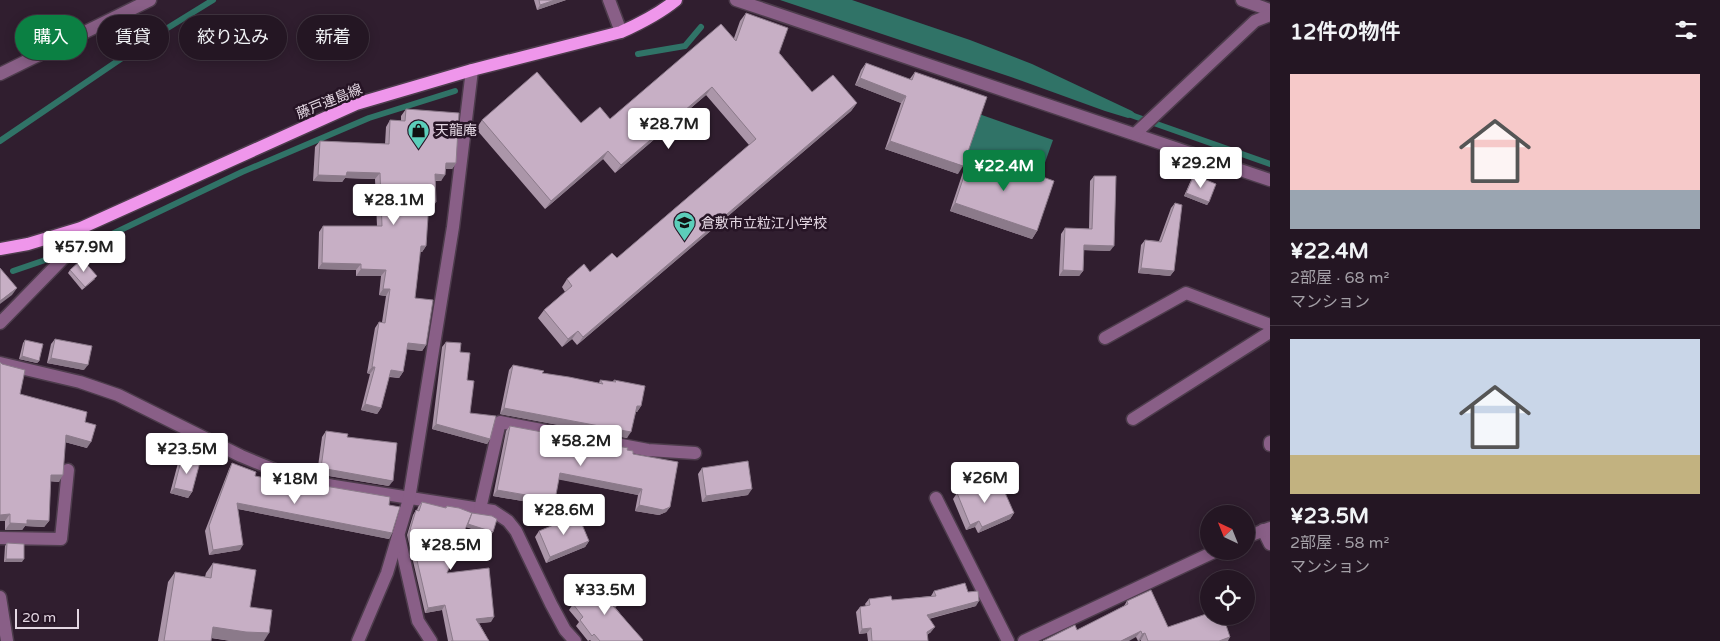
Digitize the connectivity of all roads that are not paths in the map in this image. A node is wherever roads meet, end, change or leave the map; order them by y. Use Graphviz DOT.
graph roads {
  1 [pos="150,0"];
  2 [pos="608,0"];
  3 [pos="676,0"];
  4 [pos="736,0"];
  5 [pos="1242,0"];
  6 [pos="1270,10"];
  7 [pos="1270,15"];
  8 [pos="621,32"];
  9 [pos="472,70"];
  10 [pos="0,74"];
  11 [pos="1143,126"];
  12 [pos="1270,180"];
  13 [pos="82,228"];
  14 [pos="0,249"];
  15 [pos="0,323"];
  16 [pos="1270,325"];
  17 [pos="1270,332"];
  18 [pos="1106,338"];
  19 [pos="0,363"];
  20 [pos="1132,419"];
  21 [pos="695,453"];
  22 [pos="68,470"];
  23 [pos="936,498"];
  24 [pos="409,499"];
  25 [pos="480,509"];
  26 [pos="1266,529"];
  27 [pos="398,534"];
  28 [pos="0,538"];
  29 [pos="1270,544"];
  30 [pos="1200,558"];
  31 [pos="0,597"];
  32 [pos="7,641"];
  33 [pos="358,641"];
  34 [pos="431,641"];
  35 [pos="575,641"];
  36 [pos="1008,641"];
  37 [pos="1024,641"];
  1 -- 10 [label="street"];
  2 -- 8 [label="street"];
  3 -- 8 [label="main road, 藤戸連島線"];
  4 -- 11 [label="street"];
  5 -- 6 [label="street"];
  7 -- 11 [label="street"];
  8 -- 9 [label="main road, 藤戸連島線"];
  9 -- 13 [label="main road, 藤戸連島線"];
  9 -- 24 [label="street"];
  11 -- 12 [label="street"];
  13 -- 14 [label="main road, 藤戸連島線"];
  13 -- 15 [label="street"];
  16 -- 18 [label="street"];
  17 -- 20 [label="street"];
  19 -- 24 [label="street"];
  21 -- 25 [label="street"];
  22 -- 28 [label="street"];
  23 -- 36 [label="street"];
  24 -- 25 [label="street"];
  24 -- 27 [label="street"];
  25 -- 35 [label="street"];
  26 -- 29 [label="street"];
  27 -- 33 [label="street"];
  27 -- 34 [label="street"];
  30 -- 37 [label="street"];
  31 -- 32 [label="street"];
}
